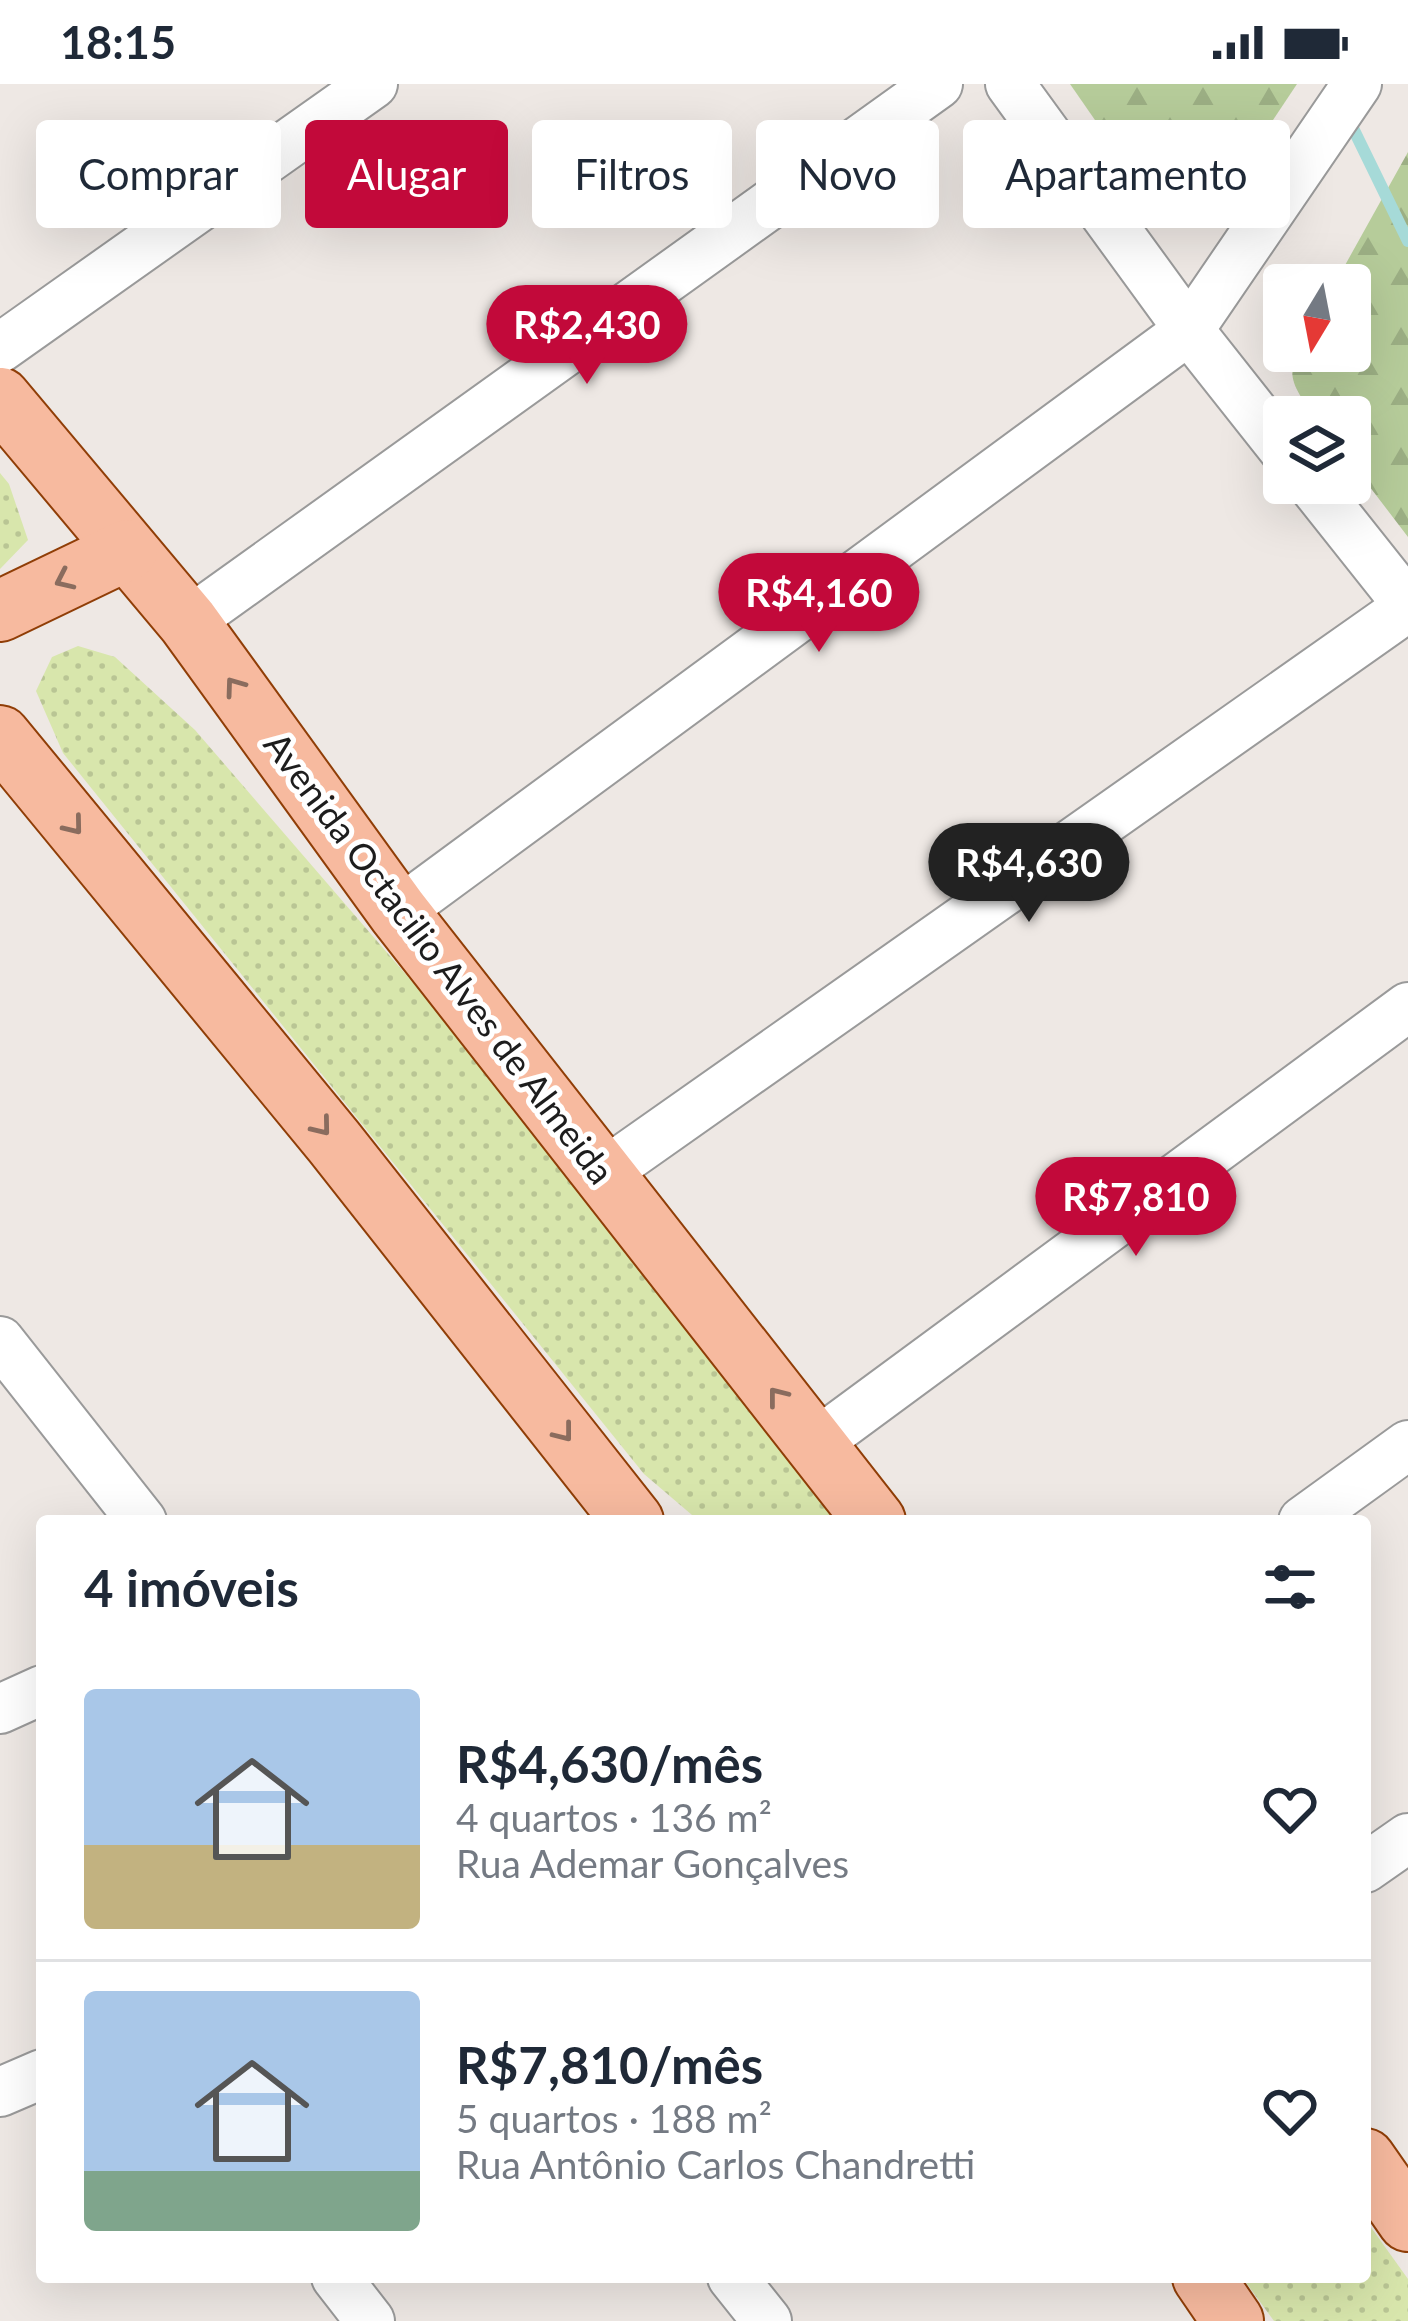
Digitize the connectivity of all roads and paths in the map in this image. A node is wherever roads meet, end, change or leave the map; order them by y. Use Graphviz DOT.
graph roads {
  1 [pos="373,84"];
  2 [pos="938,84"];
  3 [pos="1010,84"];
  4 [pos="1357,84"];
  5 [pos="1189,330"];
  6 [pos="0,348"];
  7 [pos="0,398"];
  8 [pos="1263,423"];
  9 [pos="1328,504"];
  10 [pos="127,550"];
  11 [pos="1408,606"];
  12 [pos="0,610"];
  13 [pos="188,622"];
  14 [pos="0,736"];
  15 [pos="398,911"];
  16 [pos="1408,1007"];
  17 [pos="601,1175"];
  18 [pos="4,1354"];
  19 [pos="815,1444"];
  20 [pos="1408,1445"];
  21 [pos="137,1515"];
  22 [pos="627,1515"];
  23 [pos="870,1515"];
  24 [pos="1312,1515"];
  25 [pos="36,1693"];
  26 [pos="0,1709"];
  27 [pos="1408,1838"];
  28 [pos="1371,1864"];
  29 [pos="36,2077"];
  30 [pos="0,2092"];
  31 [pos="1371,2168"];
  32 [pos="1408,2221"];
  33 [pos="341,2283"];
  34 [pos="737,2283"];
  35 [pos="1207,2283"];
  36 [pos="370,2321"];
  37 [pos="767,2321"];
  38 [pos="1233,2321"];
  1 -- 6 [label="street"];
  2 -- 13 [label="street"];
  3 -- 5 [label="street"];
  4 -- 5 [label="street"];
  5 -- 8 [label="street"];
  5 -- 15 [label="street"];
  7 -- 10 [label="main road, Avenida Octacilio Alves de Almeida"];
  9 -- 11 [label="street"];
  10 -- 12 [label="main road, one-way"];
  10 -- 13 [label="main road, Avenida Octacilio Alves de Almeida"];
  11 -- 17 [label="street"];
  15 -- 13 [label="main road, Avenida Octacilio Alves de Almeida, one-way"];
  14 -- 22 [label="main road, one-way"];
  15 -- 17 [label="main road, Avenida Octacilio Alves de Almeida"];
  16 -- 19 [label="street"];
  19 -- 17 [label="main road, Avenida Octacilio Alves de Almeida, one-way"];
  18 -- 21 [label="street"];
  19 -- 23 [label="main road, Avenida Octacilio Alves de Almeida"];
  20 -- 24 [label="street"];
  25 -- 26 [label="street"];
  27 -- 28 [label="street"];
  29 -- 30 [label="street"];
  31 -- 32 [label="main road"];
  33 -- 36 [label="street"];
  34 -- 37 [label="street"];
  35 -- 38 [label="main road"];
}
